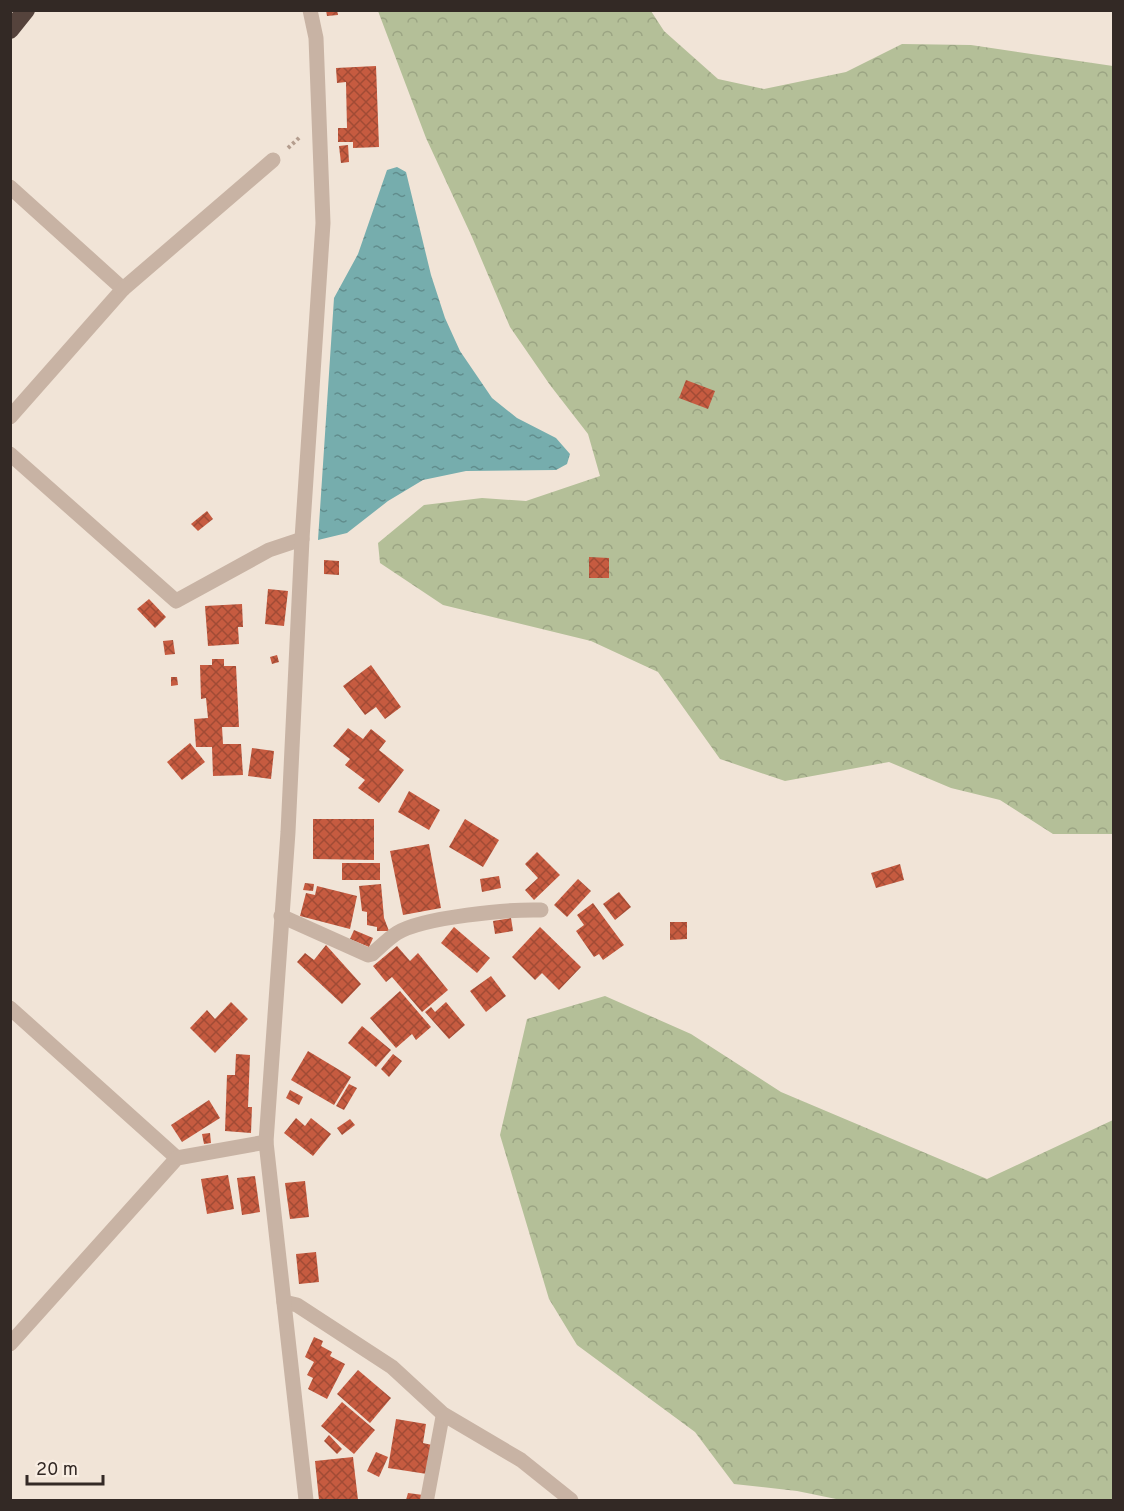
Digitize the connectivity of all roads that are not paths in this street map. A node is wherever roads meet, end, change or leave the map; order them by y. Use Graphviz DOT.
graph roads {
  1 [pos="26,10"];
  2 [pos="310,10"];
  3 [pos="10,30"];
  4 [pos="273,160"];
  5 [pos="10,187"];
  6 [pos="123,289"];
  7 [pos="10,417"];
  8 [pos="10,454"];
  9 [pos="302,539"];
  10 [pos="541,910"];
  11 [pos="281,916"];
  12 [pos="10,1008"];
  13 [pos="266,1142"];
  14 [pos="177,1158"];
  15 [pos="284,1302"];
  16 [pos="10,1344"];
  17 [pos="443,1414"];
  18 [pos="306,1500"];
  19 [pos="427,1500"];
  20 [pos="571,1500"];
  1 -- 3 [label="highway"];
  2 -- 9 [label="street"];
  4 -- 6 [label="street"];
  5 -- 6 [label="street"];
  6 -- 7 [label="street"];
  8 -- 9 [label="street"];
  9 -- 11 [label="street"];
  10 -- 11 [label="street"];
  11 -- 13 [label="street"];
  12 -- 14 [label="street"];
  13 -- 14 [label="street"];
  13 -- 15 [label="street"];
  14 -- 16 [label="street"];
  15 -- 17 [label="street"];
  15 -- 18 [label="street"];
  17 -- 19 [label="lane"];
  17 -- 20 [label="street"];
}
